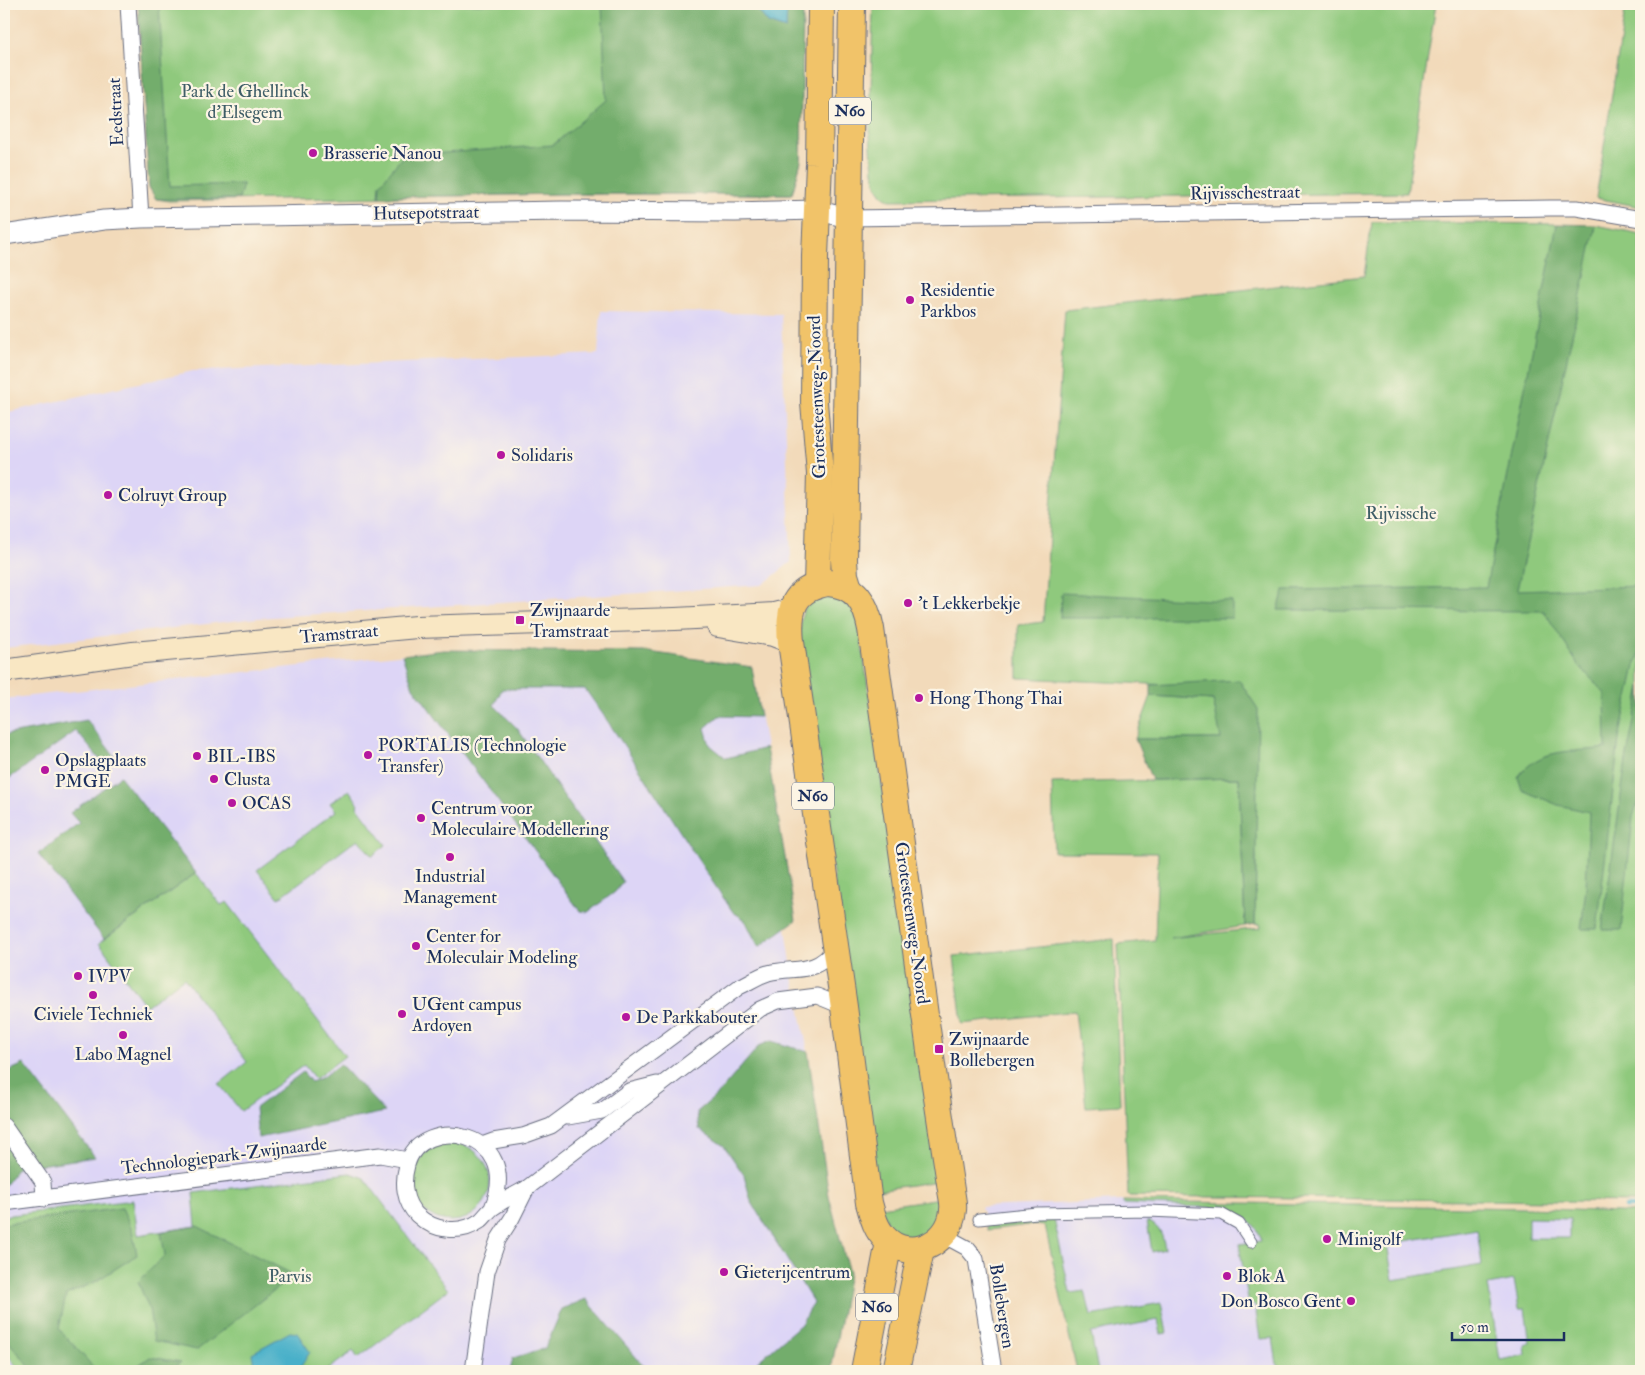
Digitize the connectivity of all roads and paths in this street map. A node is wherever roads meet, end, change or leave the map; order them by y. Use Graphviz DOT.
graph roads {
  1 [pos="128,4"];
  2 [pos="821,4"];
  3 [pos="852,4"];
  4 [pos="815,210"];
  5 [pos="141,218"];
  6 [pos="848,218"];
  7 [pos="1641,219"];
  8 [pos="4,235"];
  9 [pos="817,585"];
  10 [pos="849,588"];
  11 [pos="791,610"];
  12 [pos="675,619"];
  13 [pos="791,642"];
  14 [pos="4,671"];
  15 [pos="835,949"];
  16 [pos="844,1007"];
  17 [pos="649,1054"];
  18 [pos="664,1082"];
  19 [pos="628,1091"];
  20 [pos="602,1111"];
  21 [pos="564,1118"];
  22 [pos="4,1126"];
  23 [pos="587,1140"];
  24 [pos="482,1145"];
  25 [pos="408,1160"];
  26 [pos="526,1188"];
  27 [pos="44,1199"];
  28 [pos="4,1204"];
  29 [pos="492,1208"];
  30 [pos="978,1219"];
  31 [pos="943,1235"];
  32 [pos="889,1242"];
  33 [pos="1250,1242"];
  34 [pos="921,1250"];
  35 [pos="473,1371"];
  36 [pos="864,1371"];
  37 [pos="896,1371"];
  38 [pos="994,1371"];
  1 -- 5 [label="street, Eedstraat"];
  2 -- 4 [label="highway, N60"];
  3 -- 6 [label="highway, N60"];
  4 -- 5 [label="street, Hutsepotstraat"];
  4 -- 6 [label="street, Hutsepotstraat"];
  4 -- 9 [label="highway, Grotesteenweg-Noord / N60"];
  5 -- 8 [label="street, Hutsepotstraat"];
  6 -- 7 [label="street, Rijvisschestraat"];
  6 -- 10 [label="highway, Grotesteenweg-Noord / N60"];
  9 -- 10 [label="highway"];
  9 -- 11 [label="highway"];
  10 -- 31 [label="highway, Grotesteenweg-Noord / N60"];
  11 -- 12 [label="main road, Tramstraat"];
  11 -- 13 [label="highway, N60"];
  12 -- 13 [label="main road, Tramstraat"];
  12 -- 14 [label="main road, Tramstraat"];
  13 -- 15 [label="highway, N60"];
  15 -- 16 [label="highway, N60"];
  15 -- 17 [label="street"];
  16 -- 18 [label="street"];
  16 -- 32 [label="highway, N60"];
  17 -- 19 [label="street"];
  17 -- 21 [label="street"];
  18 -- 19 [label="street"];
  18 -- 23 [label="street"];
  19 -- 20 [label="street"];
  20 -- 21 [label="street"];
  20 -- 23 [label="street"];
  21 -- 24 [label="street"];
  22 -- 27 [label="street"];
  23 -- 26 [label="street"];
  24 -- 25 [label="street"];
  24 -- 29 [label="street"];
  25 -- 27 [label="street, Technologiepark-Zwijnaarde"];
  25 -- 29 [label="street"];
  26 -- 29 [label="street"];
  26 -- 35 [label="street"];
  27 -- 28 [label="street, Technologiepark-Zwijnaarde"];
  30 -- 33 [label="street"];
  31 -- 34 [label="highway"];
  31 -- 38 [label="street, Bollebergen"];
  32 -- 34 [label="highway"];
  32 -- 36 [label="highway, N60"];
  34 -- 37 [label="highway, N60"];
}
